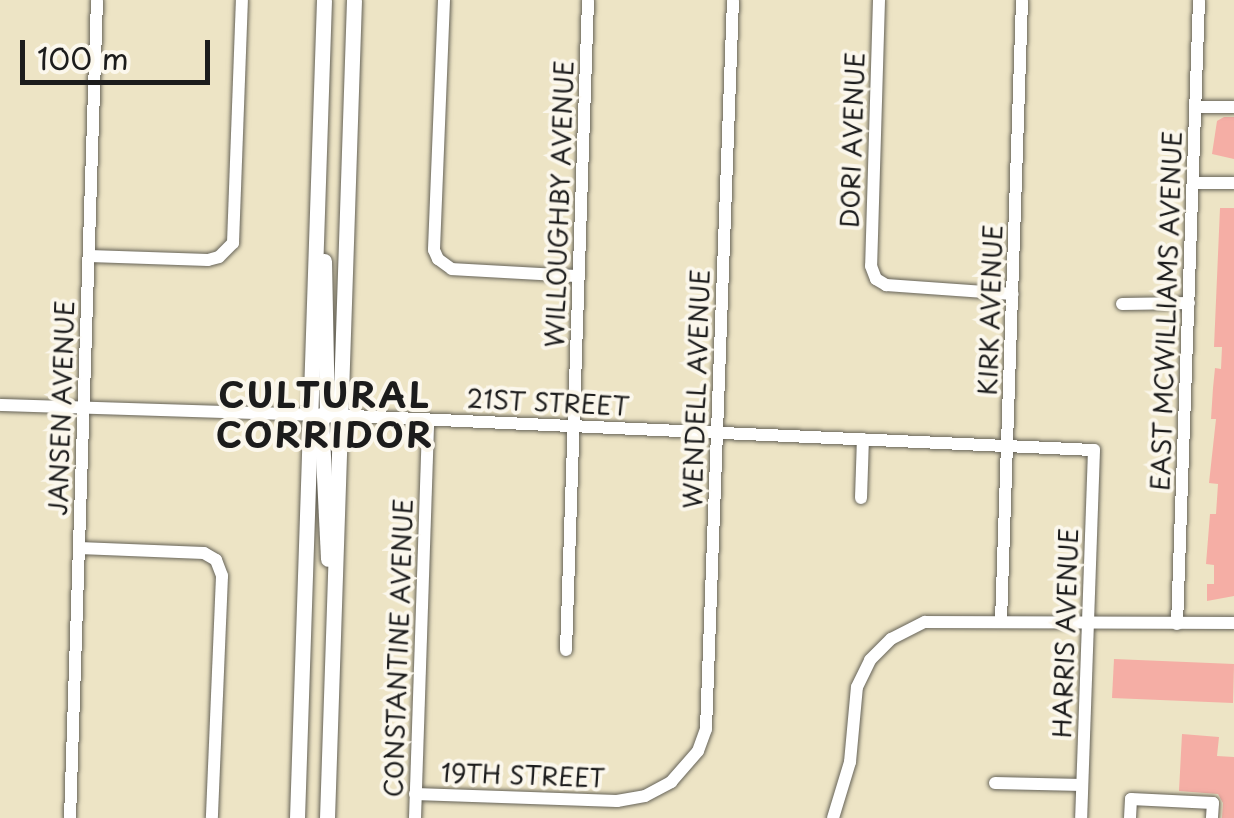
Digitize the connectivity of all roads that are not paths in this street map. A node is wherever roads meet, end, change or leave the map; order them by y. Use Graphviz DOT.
graph roads {
  1 [pos="97,0"];
  2 [pos="242,0"];
  3 [pos="324,0"];
  4 [pos="354,0"];
  5 [pos="444,0"];
  6 [pos="588,0"];
  7 [pos="732,0"];
  8 [pos="880,0"];
  9 [pos="1022,0"];
  10 [pos="1199,0"];
  11 [pos="1196,107"];
  12 [pos="1234,107"];
  13 [pos="1193,183"];
  14 [pos="1234,183"];
  15 [pos="88,256"];
  16 [pos="580,276"];
  17 [pos="1013,294"];
  18 [pos="1189,303"];
  19 [pos="1122,304"];
  20 [pos="0,405"];
  21 [pos="84,408"];
  22 [pos="325,415"];
  23 [pos="428,420"];
  24 [pos="573,426"];
  25 [pos="717,433"];
  26 [pos="863,439"];
  27 [pos="1007,446"];
  28 [pos="1094,450"];
  29 [pos="861,498"];
  30 [pos="79,548"];
  31 [pos="1000,621"];
  32 [pos="1234,623"];
  33 [pos="1088,624"];
  34 [pos="1178,624"];
  35 [pos="566,650"];
  36 [pos="301,727"];
  37 [pos="681,773"];
  38 [pos="995,783"];
  39 [pos="1082,784"];
  40 [pos="416,794"];
  41 [pos="70,818"];
  42 [pos="212,818"];
  43 [pos="298,818"];
  44 [pos="306,818"];
  45 [pos="327,818"];
  46 [pos="414,818"];
  47 [pos="833,818"];
  48 [pos="1081,818"];
  49 [pos="1130,818"];
  50 [pos="1212,818"];
  1 -- 15 [label="street, JANSEN AVENUE"];
  2 -- 15 [label="street"];
  3 -- 22 [label="main road"];
  4 -- 22 [label="main road"];
  5 -- 16 [label="street"];
  6 -- 16 [label="street, WILLOUGHBY AVENUE"];
  7 -- 25 [label="street, WENDELL AVENUE"];
  8 -- 17 [label="street, DORI AVENUE"];
  9 -- 17 [label="street, KIRK AVENUE"];
  10 -- 11 [label="street, EAST MCWILLIAMS AVENUE"];
  11 -- 12 [label="street"];
  11 -- 13 [label="street, EAST MCWILLIAMS AVENUE"];
  13 -- 14 [label="street"];
  13 -- 18 [label="street, EAST MCWILLIAMS AVENUE"];
  15 -- 21 [label="street, JANSEN AVENUE"];
  16 -- 24 [label="street, WILLOUGHBY AVENUE"];
  17 -- 27 [label="street, KIRK AVENUE"];
  18 -- 19 [label="street"];
  18 -- 34 [label="street, EAST MCWILLIAMS AVENUE"];
  20 -- 21 [label="street, 21ST STREET"];
  21 -- 22 [label="street, 21ST STREET"];
  21 -- 30 [label="street, JANSEN AVENUE"];
  22 -- 23 [label="street, 21ST STREET"];
  22 -- 36 [label="main road"];
  22 -- 45 [label="main road"];
  23 -- 24 [label="street, 21ST STREET"];
  23 -- 40 [label="street, CONSTANTINE AVENUE"];
  24 -- 25 [label="street, 21ST STREET"];
  24 -- 35 [label="street, WILLOUGHBY AVENUE"];
  25 -- 26 [label="street, 21ST STREET"];
  25 -- 37 [label="street, WENDELL AVENUE"];
  26 -- 27 [label="street, 21ST STREET"];
  26 -- 29 [label="street"];
  27 -- 28 [label="street, 21ST STREET"];
  27 -- 31 [label="street, KIRK AVENUE"];
  28 -- 33 [label="street, HARRIS AVENUE"];
  30 -- 41 [label="street, JANSEN AVENUE"];
  30 -- 42 [label="street"];
  31 -- 33 [label="street"];
  31 -- 47 [label="street"];
  32 -- 34 [label="street"];
  33 -- 34 [label="street"];
  33 -- 39 [label="street, HARRIS AVENUE"];
  36 -- 43 [label="main road"];
  36 -- 44 [label="main road"];
  37 -- 40 [label="street, 19TH STREET"];
  38 -- 39 [label="street"];
  39 -- 48 [label="street, HARRIS AVENUE"];
  40 -- 46 [label="street, CONSTANTINE AVENUE"];
  49 -- 50 [label="street"];
}
